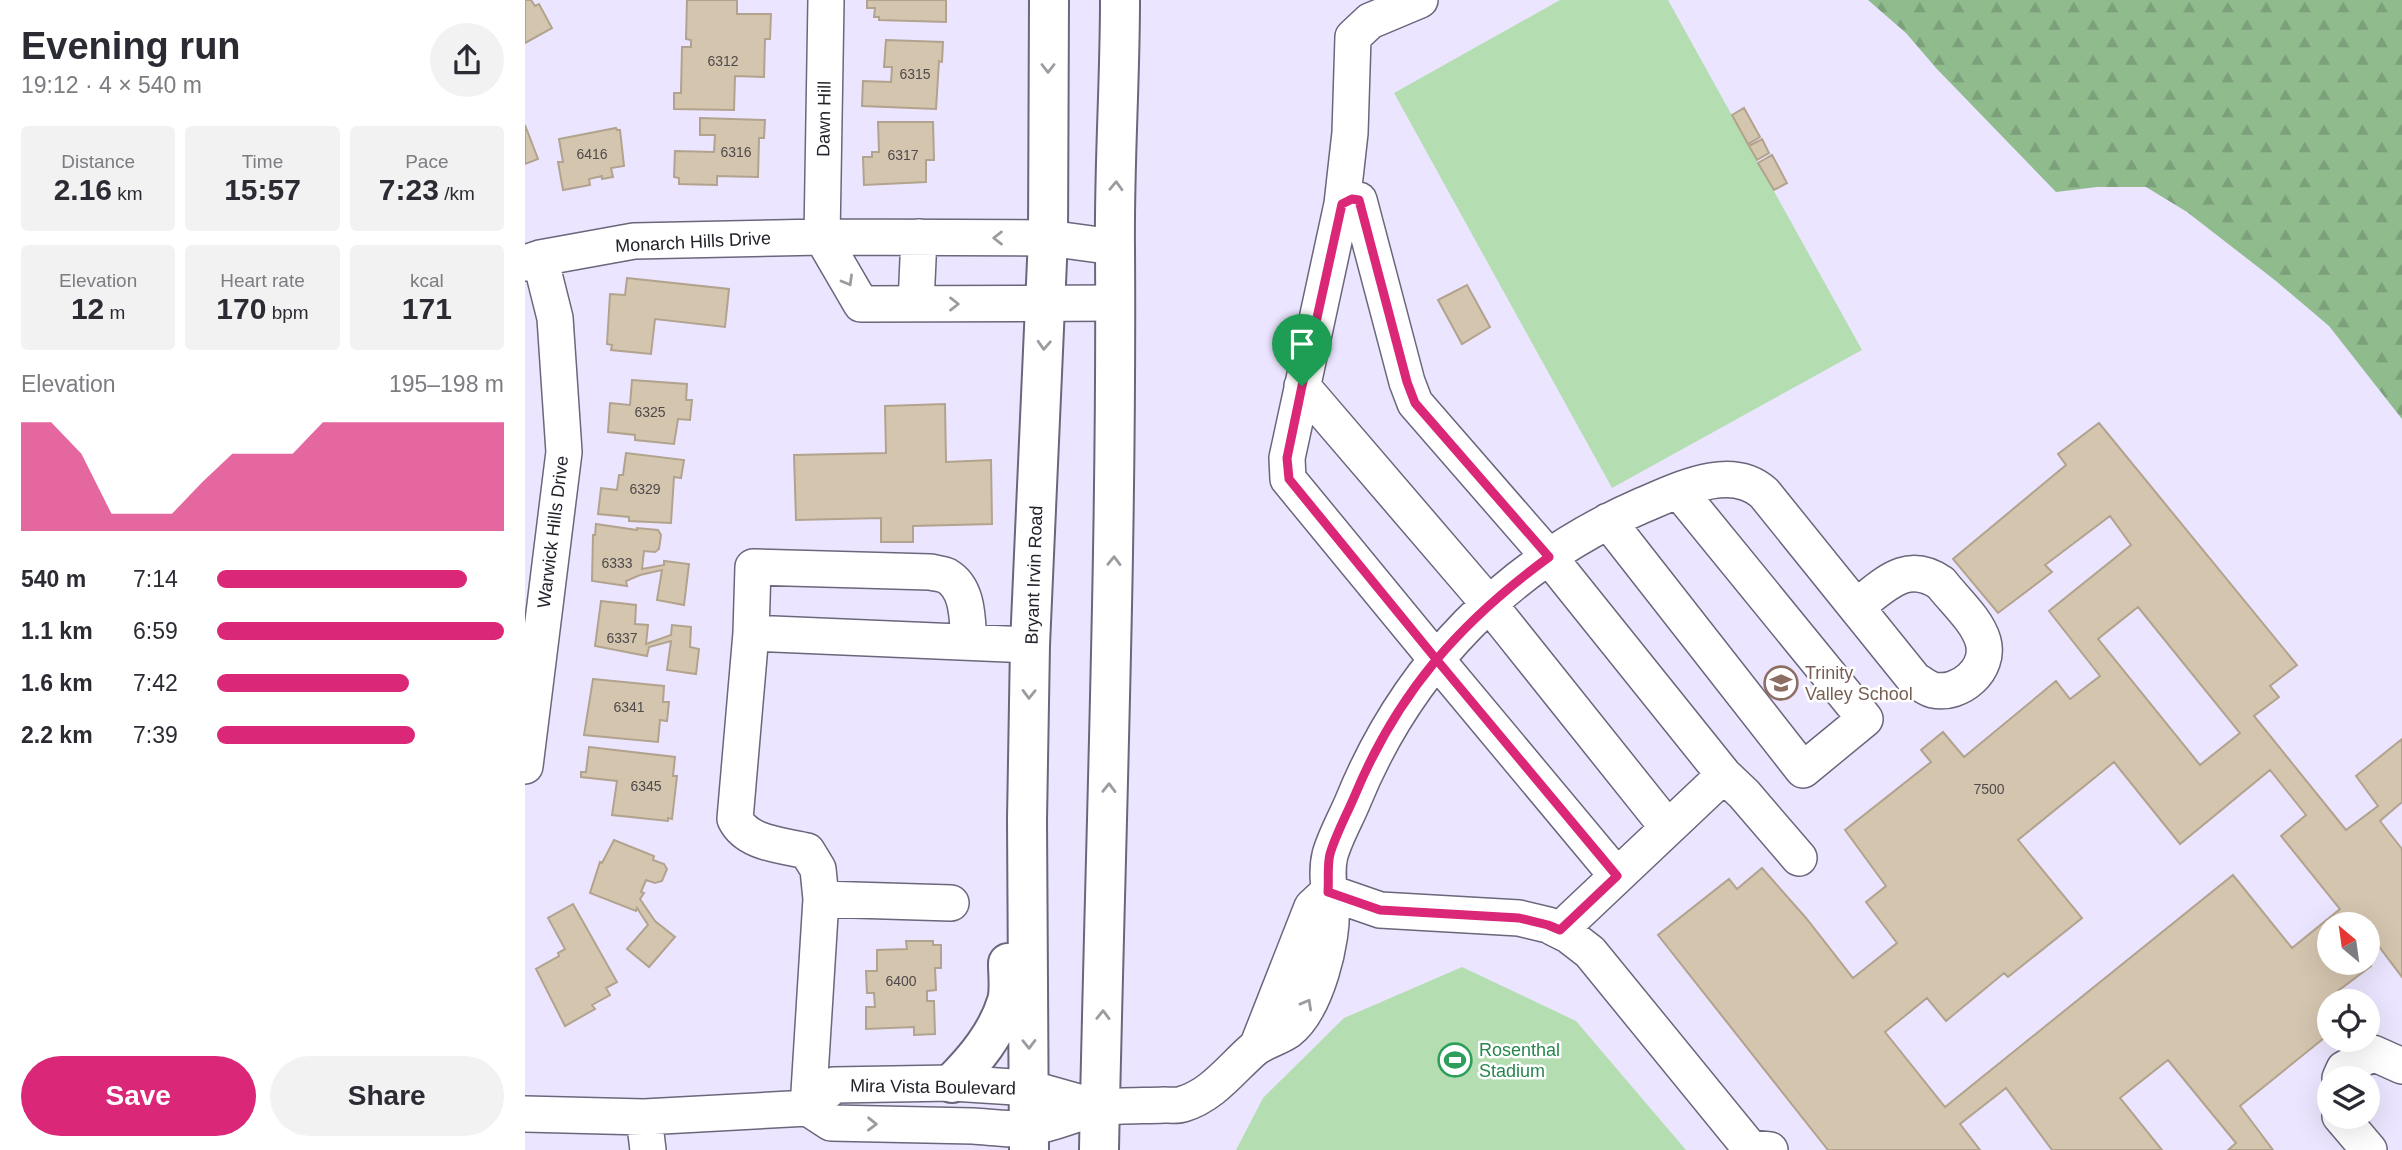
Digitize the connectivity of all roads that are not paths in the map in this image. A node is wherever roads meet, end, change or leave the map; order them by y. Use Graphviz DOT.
graph roads {
  1 [pos="827,0"];
  2 [pos="1049,0"];
  3 [pos="1120,0"];
  4 [pos="1420,0"];
  5 [pos="1368,11"];
  6 [pos="1342,204"];
  7 [pos="822,237"];
  8 [pos="919,237"];
  9 [pos="1048,238"];
  10 [pos="1115,247"];
  11 [pos="533,260"];
  12 [pos="1046,303"];
  13 [pos="1116,303"];
  14 [pos="916,304"];
  15 [pos="1302,386"];
  16 [pos="1679,491"];
  17 [pos="1608,521"];
  18 [pos="1549,557"];
  19 [pos="1489,604"];
  20 [pos="1856,607"];
  21 [pos="751,633"];
  22 [pos="969,642"];
  23 [pos="1030,645"];
  24 [pos="532,657"];
  25 [pos="1436,659"];
  26 [pos="525,766"];
  27 [pos="1724,775"];
  28 [pos="1027,820"];
  29 [pos="1668,828"];
  30 [pos="1799,858"];
  31 [pos="1617,876"];
  32 [pos="1328,892"];
  33 [pos="821,899"];
  34 [pos="951,904"];
  35 [pos="1560,930"];
  36 [pos="2349,1066"];
  37 [pos="2402,1066"];
  38 [pos="952,1083"];
  39 [pos="1029,1088"];
  40 [pos="808,1108"];
  41 [pos="1100,1108"];
  42 [pos="525,1114"];
  43 [pos="2351,1129"];
  44 [pos="646,1133"];
  45 [pos="1029,1139"];
  46 [pos="1756,1149"];
  47 [pos="1100,1150"];
  48 [pos="2369,1150"];
  1 -- 7 [label="street, Dawn Hill"];
  2 -- 9 [label="main road, Bryant Irvin Road, one-way"];
  10 -- 3 [label="main road, one-way"];
  4 -- 5 [label="street"];
  5 -- 6 [label="street"];
  6 -- 15 [label="street"];
  6 -- 18 [label="street"];
  7 -- 8 [label="street, Monarch Hills Drive"];
  7 -- 11 [label="street, Monarch Hills Drive"];
  7 -- 14 [label="street, one-way"];
  9 -- 8 [label="street, Monarch Hills Drive, one-way"];
  8 -- 14 [label="street"];
  9 -- 10 [label="street, Monarch Hills Drive"];
  9 -- 12 [label="main road, Bryant Irvin Road"];
  10 -- 13 [label="main road"];
  11 -- 24 [label="street, Warwick Hills Drive"];
  12 -- 13 [label="street"];
  14 -- 12 [label="street, one-way"];
  12 -- 23 [label="main road, Bryant Irvin Road, one-way"];
  41 -- 13 [label="main road, one-way"];
  15 -- 19 [label="street"];
  15 -- 25 [label="street"];
  16 -- 17 [label="street"];
  16 -- 17 [label="street"];
  16 -- 20 [label="street"];
  17 -- 18 [label="street"];
  18 -- 19 [label="street"];
  18 -- 27 [label="street"];
  19 -- 25 [label="street"];
  19 -- 29 [label="street"];
  21 -- 22 [label="street"];
  21 -- 22 [label="street"];
  21 -- 33 [label="street"];
  22 -- 23 [label="street"];
  23 -- 28 [label="main road, Bryant Irvin Road, one-way"];
  24 -- 26 [label="street, Warwick Hills Drive"];
  25 -- 31 [label="street"];
  25 -- 32 [label="street"];
  27 -- 29 [label="street"];
  27 -- 30 [label="street"];
  28 -- 38 [label="main road"];
  28 -- 39 [label="main road, Bryant Irvin Road, one-way"];
  29 -- 31 [label="street"];
  31 -- 35 [label="street"];
  32 -- 35 [label="street"];
  32 -- 41 [label="street"];
  33 -- 34 [label="street"];
  33 -- 40 [label="street"];
  35 -- 46 [label="street"];
  36 -- 37 [label="street"];
  38 -- 39 [label="street, Mira Vista Boulevard"];
  38 -- 40 [label="street, Mira Vista Boulevard"];
  39 -- 41 [label="street, Mira Vista Boulevard"];
  39 -- 45 [label="main road, Bryant Irvin Road"];
  40 -- 44 [label="street"];
  40 -- 45 [label="street, one-way"];
  41 -- 45 [label="street"];
  41 -- 47 [label="main road"];
  42 -- 44 [label="street"];
  43 -- 48 [label="street"];
}
